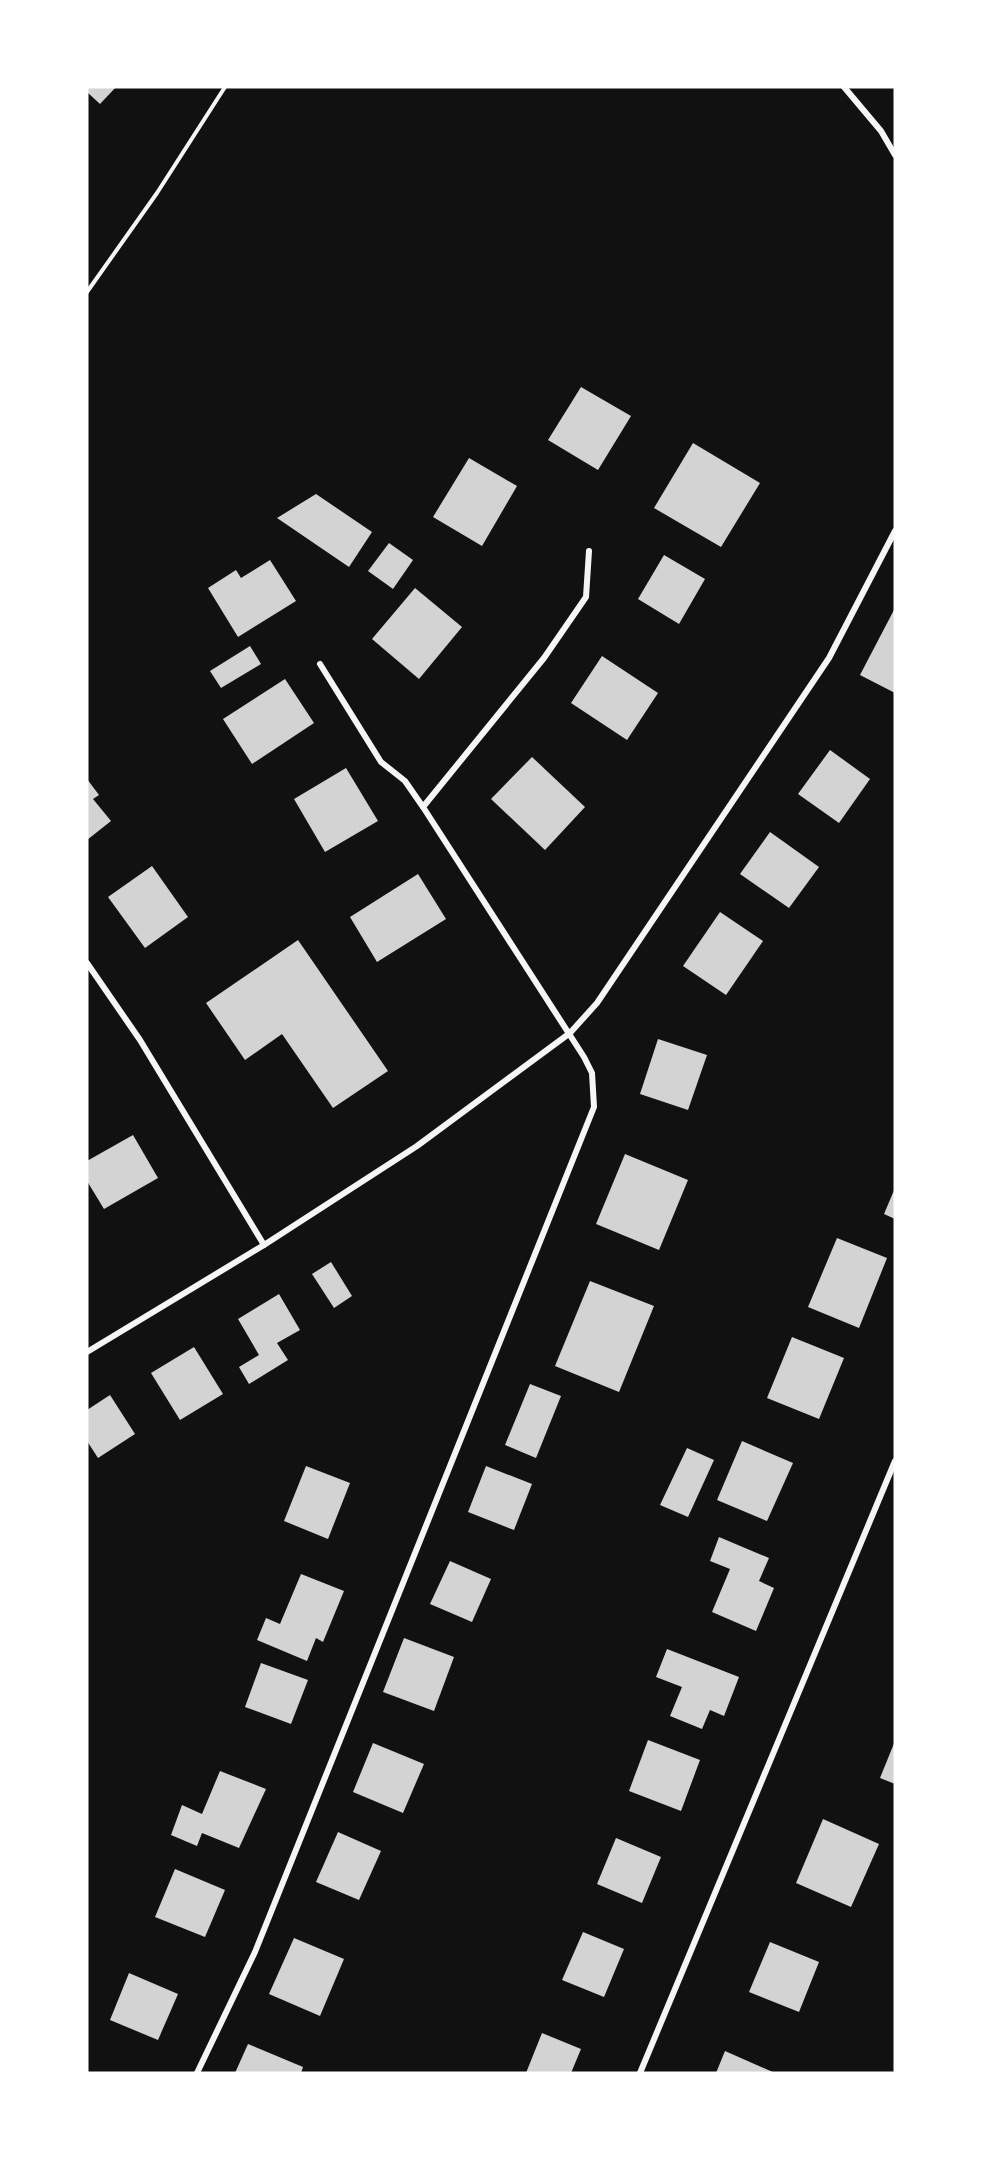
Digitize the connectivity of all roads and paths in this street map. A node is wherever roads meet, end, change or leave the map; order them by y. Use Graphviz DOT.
graph roads {
  1 [pos="225,87"];
  2 [pos="844,87"];
  3 [pos="895,156"];
  4 [pos="87,292"];
  5 [pos="895,531"];
  6 [pos="589,551"];
  7 [pos="320,664"];
  8 [pos="423,807"];
  9 [pos="87,963"];
  10 [pos="570,1033"];
  11 [pos="264,1245"];
  12 [pos="87,1352"];
  13 [pos="895,1461"];
  14 [pos="197,2073"];
  15 [pos="640,2073"];
  1 -- 4 [label="path"];
  2 -- 3 [label="street"];
  5 -- 10 [label="street"];
  6 -- 8 [label="street"];
  7 -- 8 [label="street"];
  8 -- 10 [label="street"];
  9 -- 11 [label="street"];
  10 -- 11 [label="street"];
  10 -- 14 [label="street"];
  11 -- 12 [label="street"];
  13 -- 15 [label="street"];
}
